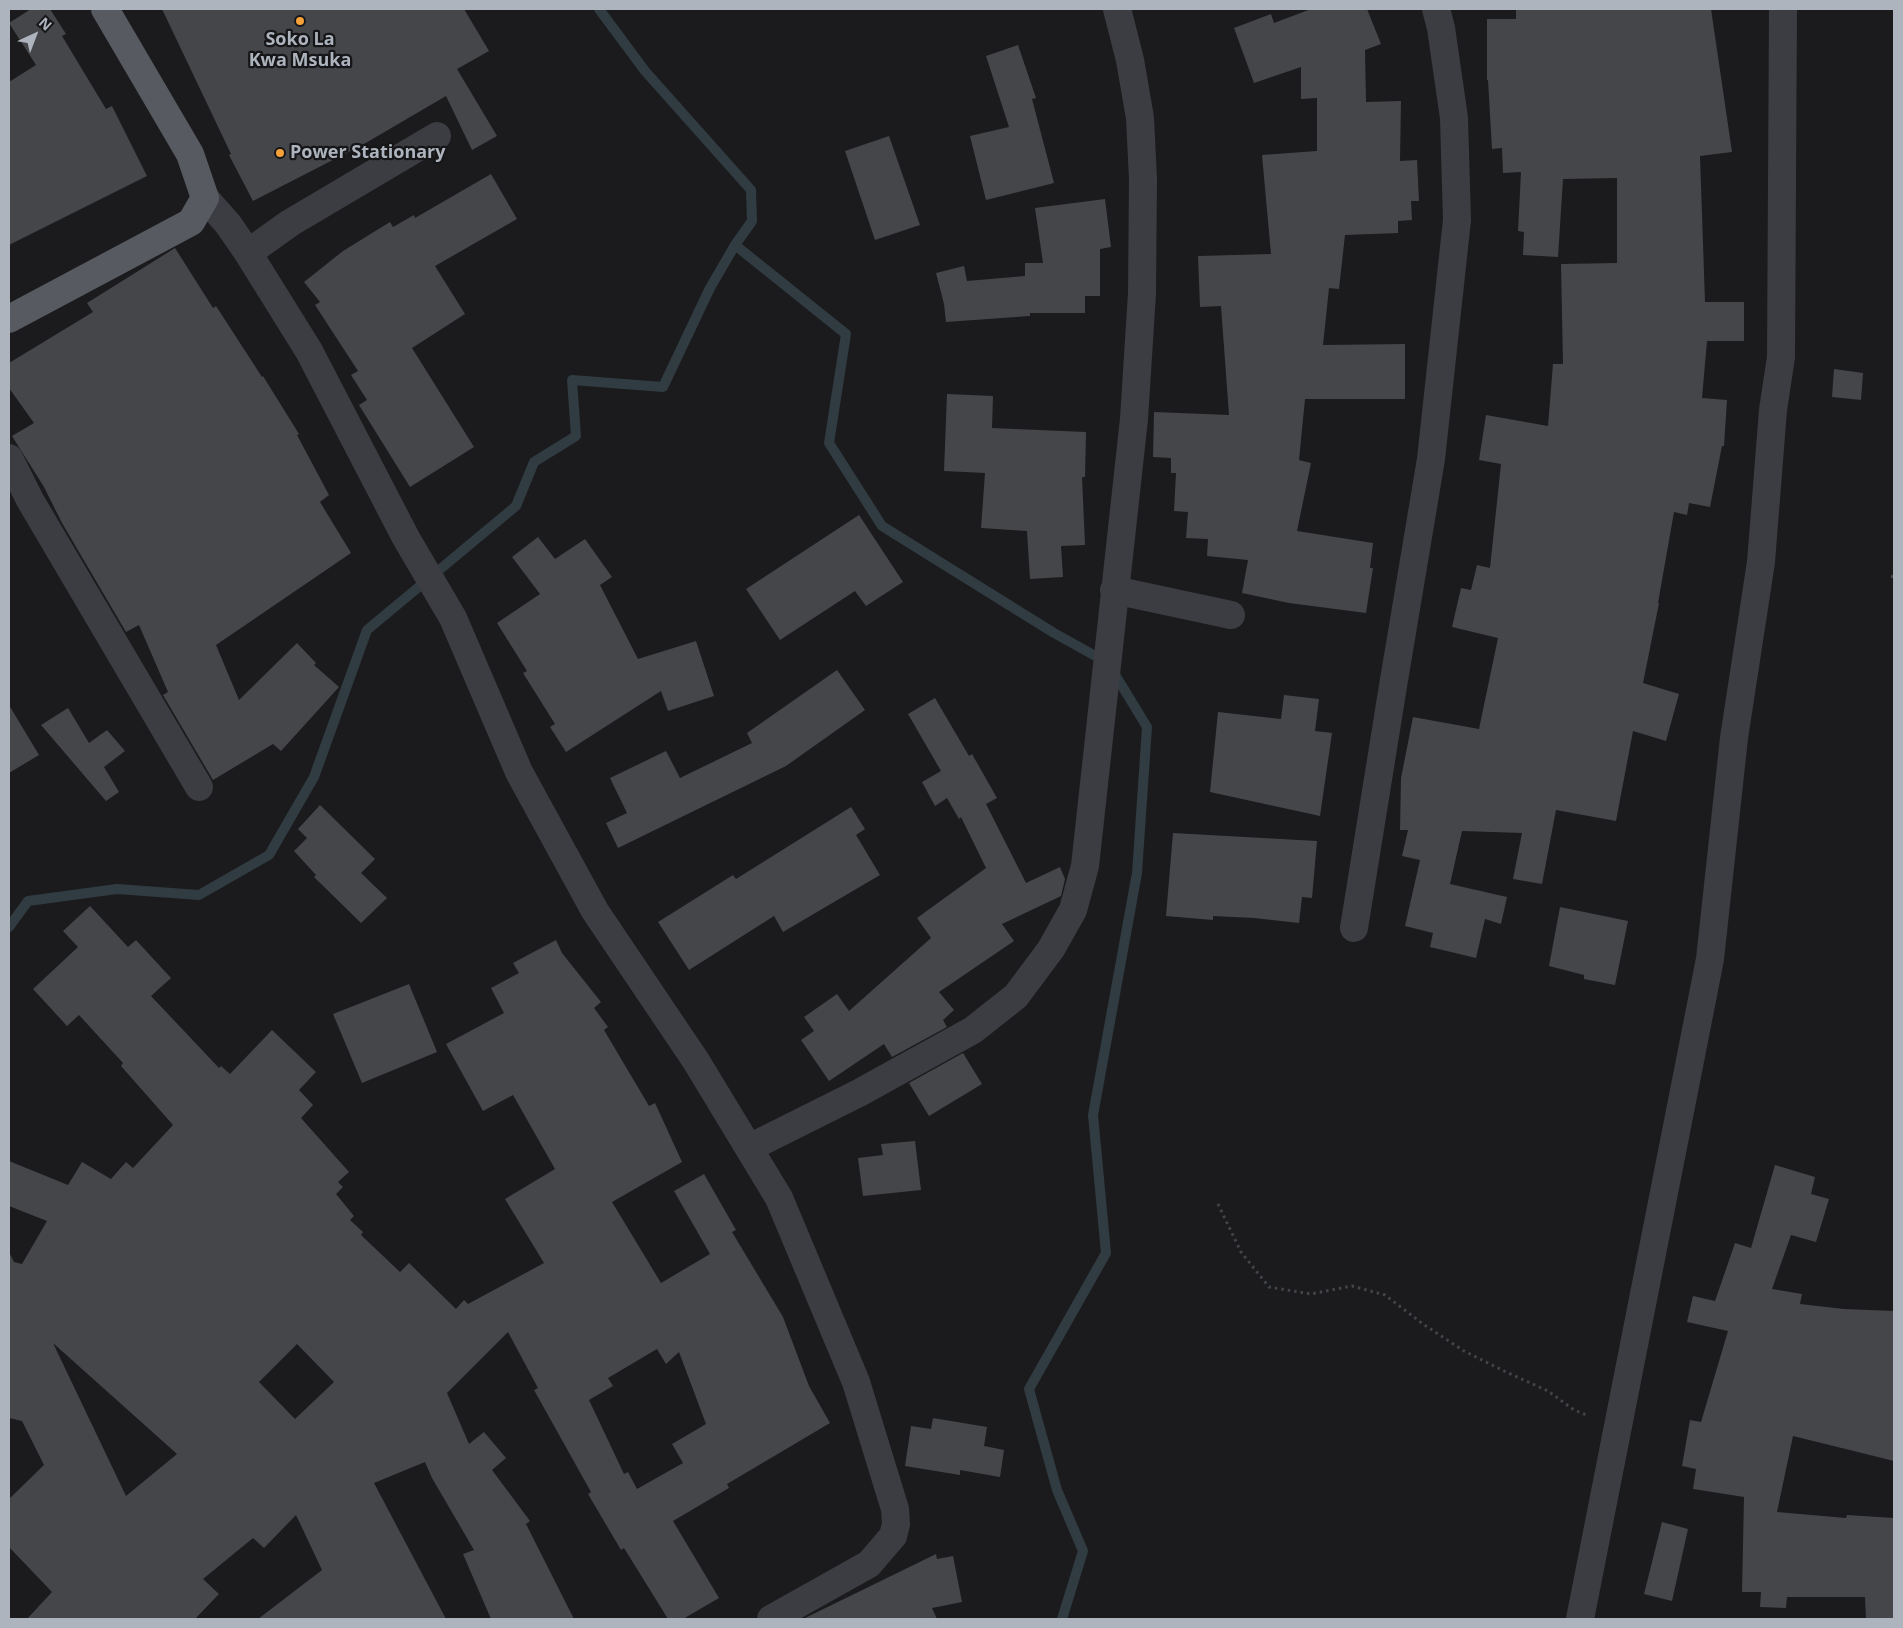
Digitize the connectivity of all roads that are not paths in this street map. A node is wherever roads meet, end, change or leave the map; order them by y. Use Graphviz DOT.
graph roads {
  1 [pos="105,9"];
  2 [pos="1117,9"];
  3 [pos="1436,9"];
  4 [pos="1783,9"];
  5 [pos="437,136"];
  6 [pos="205,198"];
  7 [pos="248,253"];
  8 [pos="9,319"];
  9 [pos="9,458"];
  10 [pos="1114,590"];
  11 [pos="1231,614"];
  12 [pos="199,787"];
  13 [pos="1354,928"];
  14 [pos="749,1148"];
  15 [pos="771,1619"];
  16 [pos="1580,1619"];
  1 -- 6 [label="main road"];
  2 -- 10 [label="street"];
  3 -- 13 [label="street"];
  4 -- 16 [label="street"];
  5 -- 7 [label="street"];
  6 -- 7 [label="street"];
  6 -- 8 [label="main road"];
  7 -- 14 [label="street"];
  9 -- 12 [label="street"];
  10 -- 11 [label="street"];
  10 -- 14 [label="street"];
  14 -- 15 [label="street"];
}
